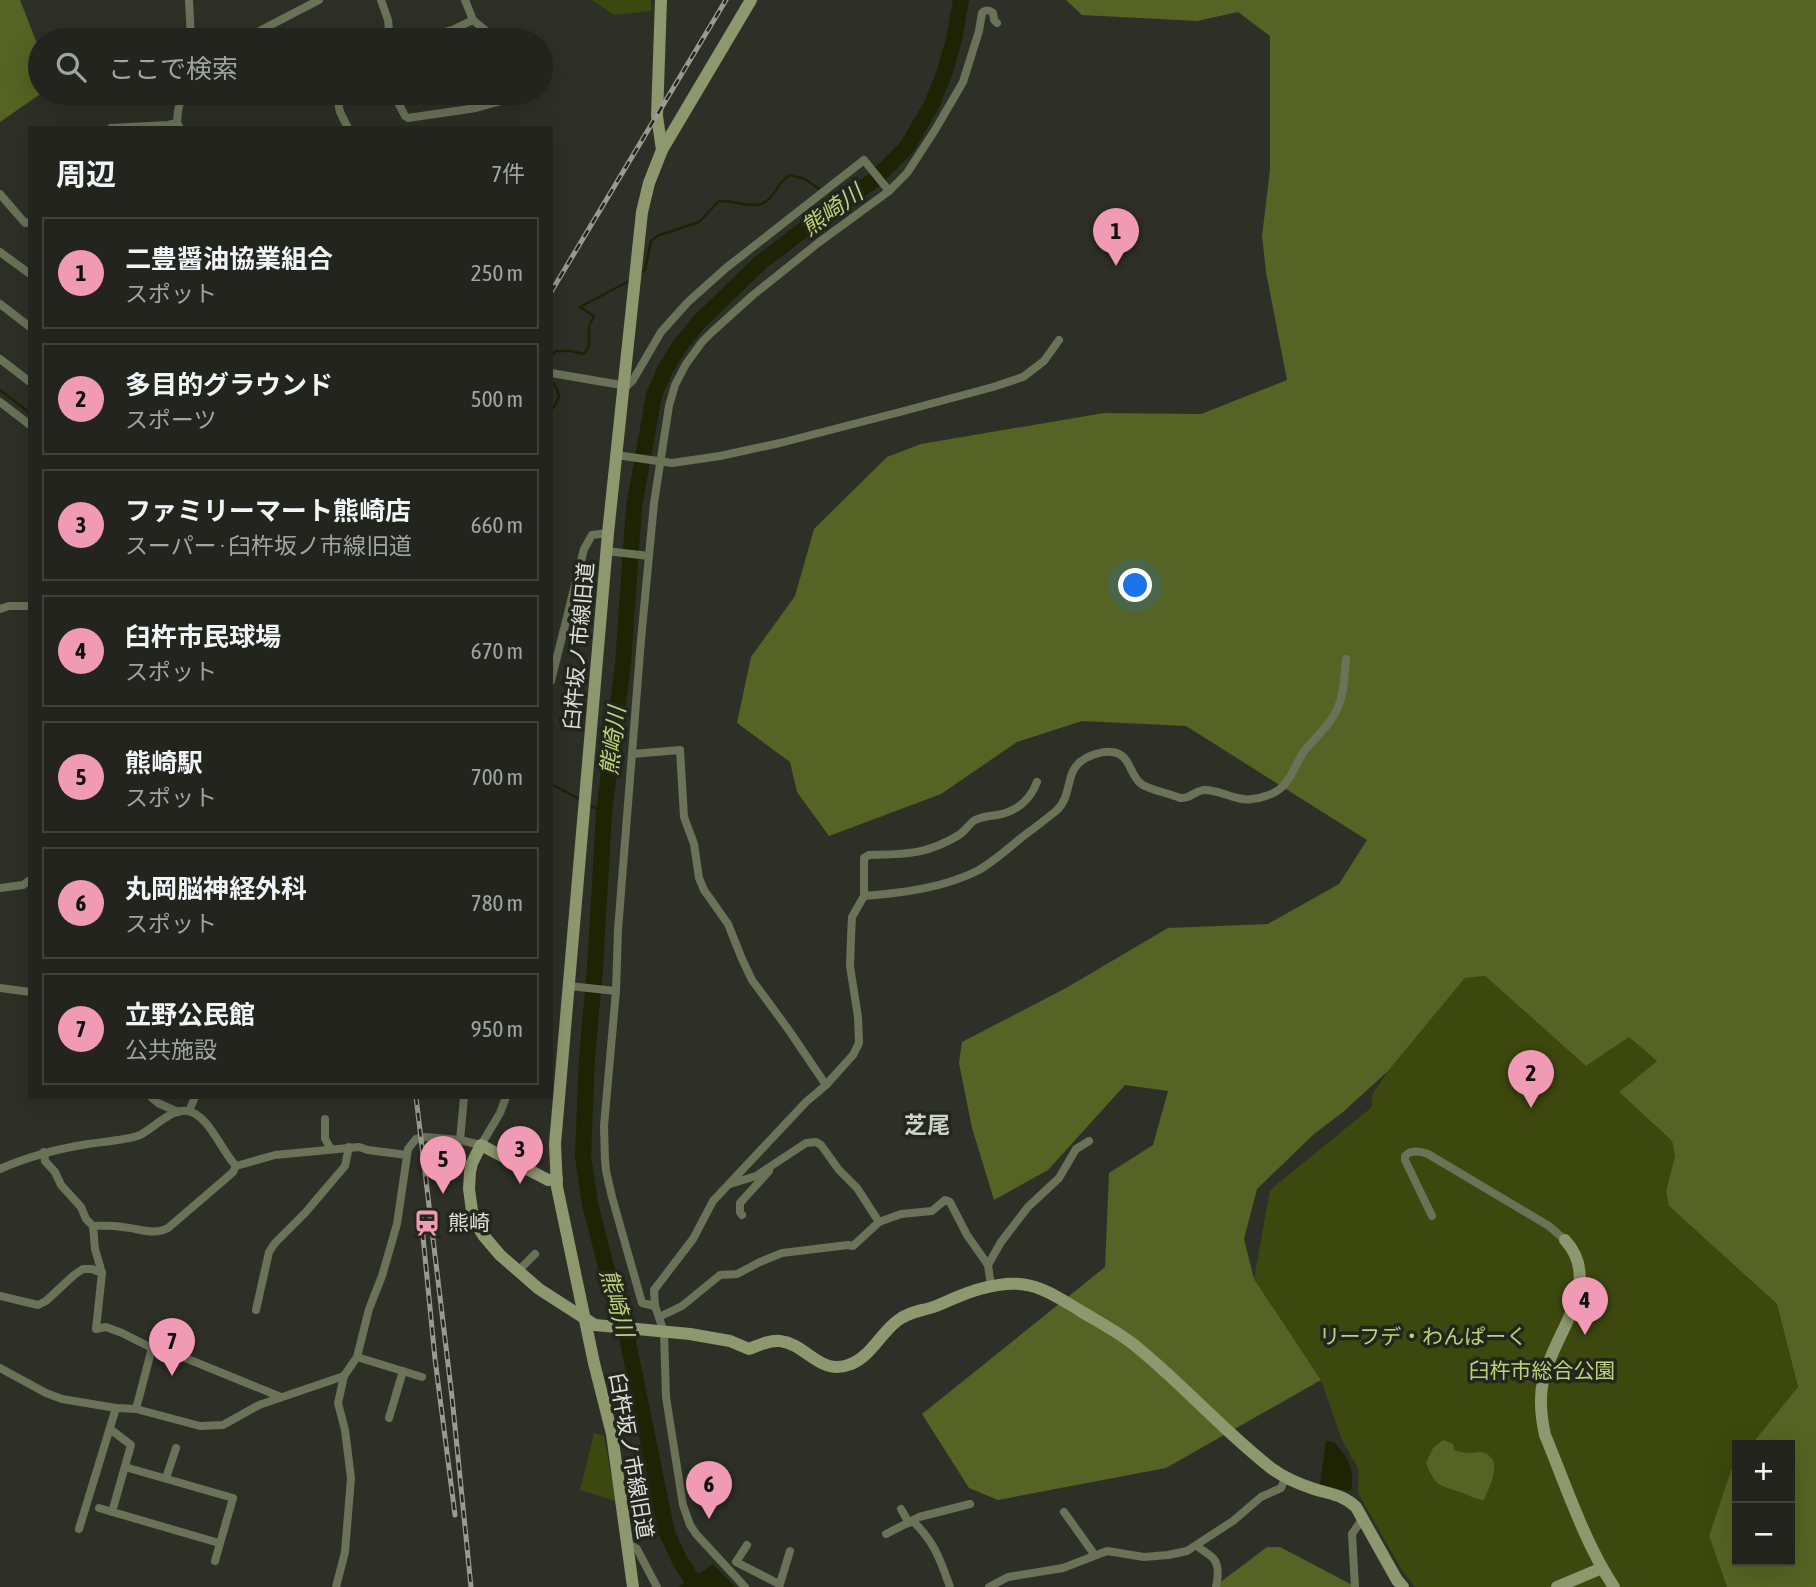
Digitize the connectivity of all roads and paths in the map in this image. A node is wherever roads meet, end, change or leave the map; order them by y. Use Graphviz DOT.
graph roads {
  1 [pos="190,0"];
  2 [pos="319,0"];
  3 [pos="381,0"];
  4 [pos="465,0"];
  5 [pos="661,0"];
  6 [pos="751,0"];
  7 [pos="473,20"];
  8 [pos="998,23"];
  9 [pos="191,28"];
  10 [pos="265,28"];
  11 [pos="389,28"];
  12 [pos="456,28"];
  13 [pos="483,28"];
  14 [pos="179,105"];
  15 [pos="339,105"];
  16 [pos="399,105"];
  17 [pos="490,105"];
  18 [pos="178,125"];
  19 [pos="149,126"];
  20 [pos="347,126"];
  21 [pos="662,149"];
  22 [pos="888,190"];
  23 [pos="0,194"];
  24 [pos="28,222"];
  25 [pos="0,252"];
  26 [pos="28,273"];
  27 [pos="0,304"];
  28 [pos="28,325"];
  29 [pos="1059,340"];
  30 [pos="0,359"];
  31 [pos="553,373"];
  32 [pos="28,380"];
  33 [pos="623,386"];
  34 [pos="0,402"];
  35 [pos="28,423"];
  36 [pos="620,456"];
  37 [pos="662,462"];
  38 [pos="608,533"];
  39 [pos="610,551"];
  40 [pos="648,556"];
  41 [pos="28,606"];
  42 [pos="0,609"];
  43 [pos="1346,659"];
  44 [pos="553,673"];
  45 [pos="632,754"];
  46 [pos="1037,782"];
  47 [pos="28,881"];
  48 [pos="0,888"];
  49 [pos="864,896"];
  50 [pos="571,986"];
  51 [pos="0,988"];
  52 [pos="615,991"];
  53 [pos="28,992"];
  54 [pos="825,1086"];
  55 [pos="153,1099"];
  56 [pos="194,1099"];
  57 [pos="464,1099"];
  58 [pos="505,1099"];
  59 [pos="189,1111"];
  60 [pos="178,1112"];
  61 [pos="325,1119"];
  62 [pos="460,1140"];
  63 [pos="1089,1142"];
  64 [pos="481,1145"];
  65 [pos="349,1147"];
  66 [pos="331,1149"];
  67 [pos="44,1152"];
  68 [pos="407,1156"];
  69 [pos="236,1166"];
  70 [pos="773,1166"];
  71 [pos="0,1169"];
  72 [pos="557,1179"];
  73 [pos="730,1184"];
  74 [pos="742,1215"];
  75 [pos="1432,1216"];
  76 [pos="879,1222"];
  77 [pos="93,1226"];
  78 [pos="1565,1240"];
  79 [pos="535,1254"];
  80 [pos="988,1265"];
  81 [pos="519,1270"];
  82 [pos="102,1273"];
  83 [pos="991,1286"];
  84 [pos="0,1296"];
  85 [pos="655,1306"];
  86 [pos="256,1310"];
  87 [pos="659,1317"];
  88 [pos="591,1323"];
  89 [pos="658,1331"];
  90 [pos="152,1348"];
  91 [pos="357,1357"];
  92 [pos="3,1368"];
  93 [pos="403,1371"];
  94 [pos="344,1376"];
  95 [pos="422,1377"];
  96 [pos="281,1397"];
  97 [pos="116,1408"];
  98 [pos="136,1409"];
  99 [pos="389,1418"];
  100 [pos="110,1429"];
  101 [pos="176,1448"];
  102 [pos="125,1466"];
  103 [pos="1286,1476"];
  104 [pos="166,1478"];
  105 [pos="970,1504"];
  106 [pos="99,1508"];
  107 [pos="901,1509"];
  108 [pos="112,1512"];
  109 [pos="1064,1512"];
  110 [pos="1363,1518"];
  111 [pos="911,1522"];
  112 [pos="79,1529"];
  113 [pos="886,1534"];
  114 [pos="219,1543"];
  115 [pos="627,1543"];
  116 [pos="747,1545"];
  117 [pos="1197,1546"];
  118 [pos="790,1551"];
  119 [pos="1094,1555"];
  120 [pos="215,1561"];
  121 [pos="1602,1567"];
  122 [pos="779,1585"];
  123 [pos="336,1587"];
  124 [pos="633,1587"];
  125 [pos="657,1587"];
  126 [pos="745,1587"];
  127 [pos="950,1587"];
  128 [pos="989,1587"];
  129 [pos="1216,1587"];
  130 [pos="1355,1587"];
  131 [pos="1404,1587"];
  132 [pos="1557,1587"];
  133 [pos="1614,1587"];
  1 -- 9 [label="street"];
  2 -- 10 [label="street"];
  3 -- 11 [label="street"];
  4 -- 7 [label="street"];
  5 -- 21 [label="street, 臼杵坂ノ市線旧道"];
  6 -- 21 [label="street"];
  7 -- 12 [label="street"];
  7 -- 13 [label="street"];
  8 -- 22 [label="street"];
  14 -- 18 [label="street"];
  15 -- 20 [label="street"];
  16 -- 17 [label="street"];
  18 -- 19 [label="street"];
  21 -- 33 [label="street, 臼杵坂ノ市線旧道"];
  22 -- 33 [label="street"];
  22 -- 37 [label="street"];
  23 -- 24 [label="street"];
  25 -- 26 [label="street"];
  27 -- 28 [label="street"];
  29 -- 37 [label="street"];
  30 -- 32 [label="street"];
  31 -- 33 [label="street"];
  33 -- 36 [label="street, 臼杵坂ノ市線旧道"];
  34 -- 35 [label="street"];
  36 -- 37 [label="street"];
  36 -- 38 [label="street, 臼杵坂ノ市線旧道"];
  37 -- 40 [label="street"];
  38 -- 39 [label="street, 臼杵坂ノ市線旧道"];
  38 -- 44 [label="street"];
  39 -- 40 [label="street"];
  39 -- 50 [label="street, 臼杵坂ノ市線旧道"];
  40 -- 45 [label="street"];
  41 -- 42 [label="street"];
  43 -- 49 [label="street"];
  45 -- 52 [label="street"];
  45 -- 54 [label="street"];
  46 -- 49 [label="street"];
  47 -- 48 [label="street"];
  49 -- 54 [label="street"];
  50 -- 52 [label="street"];
  50 -- 72 [label="street, 臼杵坂ノ市線旧道"];
  51 -- 53 [label="street"];
  52 -- 85 [label="street"];
  54 -- 73 [label="street"];
  55 -- 60 [label="street"];
  56 -- 59 [label="street"];
  57 -- 62 [label="street"];
  58 -- 64 [label="street"];
  59 -- 60 [label="street"];
  59 -- 69 [label="street"];
  60 -- 67 [label="street"];
  61 -- 66 [label="street"];
  62 -- 64 [label="street"];
  62 -- 68 [label="street"];
  63 -- 80 [label="street"];
  64 -- 72 [label="street"];
  64 -- 81 [label="street"];
  65 -- 66 [label="street"];
  65 -- 68 [label="street"];
  65 -- 86 [label="street"];
  66 -- 69 [label="street"];
  67 -- 71 [label="street"];
  67 -- 77 [label="street"];
  68 -- 91 [label="street"];
  69 -- 77 [label="street"];
  70 -- 73 [label="street"];
  70 -- 74 [label="street"];
  70 -- 76 [label="street"];
  72 -- 88 [label="street, 臼杵坂ノ市線旧道"];
  73 -- 85 [label="street"];
  75 -- 78 [label="street"];
  76 -- 80 [label="street"];
  76 -- 87 [label="street"];
  77 -- 82 [label="street"];
  78 -- 121 [label="street"];
  79 -- 81 [label="street"];
  80 -- 83 [label="street"];
  81 -- 88 [label="street"];
  82 -- 84 [label="street"];
  82 -- 90 [label="street"];
  83 -- 89 [label="street"];
  83 -- 103 [label="street"];
  85 -- 87 [label="street"];
  87 -- 89 [label="street"];
  88 -- 89 [label="street"];
  88 -- 115 [label="street, 臼杵坂ノ市線旧道"];
  89 -- 126 [label="street"];
  90 -- 96 [label="street"];
  90 -- 98 [label="street"];
  91 -- 93 [label="street"];
  91 -- 94 [label="street"];
  92 -- 97 [label="street"];
  93 -- 95 [label="street"];
  93 -- 99 [label="street"];
  94 -- 96 [label="street"];
  94 -- 123 [label="street"];
  96 -- 98 [label="street"];
  97 -- 98 [label="street"];
  97 -- 100 [label="street"];
  100 -- 102 [label="street"];
  100 -- 112 [label="street"];
  101 -- 104 [label="street"];
  102 -- 104 [label="street"];
  102 -- 108 [label="street"];
  103 -- 110 [label="street"];
  103 -- 117 [label="street"];
  104 -- 114 [label="street"];
  105 -- 111 [label="street"];
  106 -- 108 [label="street"];
  107 -- 111 [label="street"];
  108 -- 114 [label="street"];
  109 -- 119 [label="street"];
  110 -- 130 [label="street"];
  110 -- 131 [label="street"];
  111 -- 113 [label="street"];
  111 -- 127 [label="street"];
  114 -- 120 [label="street"];
  115 -- 124 [label="street, 臼杵坂ノ市線旧道"];
  115 -- 125 [label="street"];
  116 -- 122 [label="street"];
  117 -- 119 [label="street"];
  117 -- 129 [label="street"];
  118 -- 122 [label="street"];
  119 -- 128 [label="street"];
  121 -- 132 [label="street"];
  121 -- 133 [label="street"];
}
